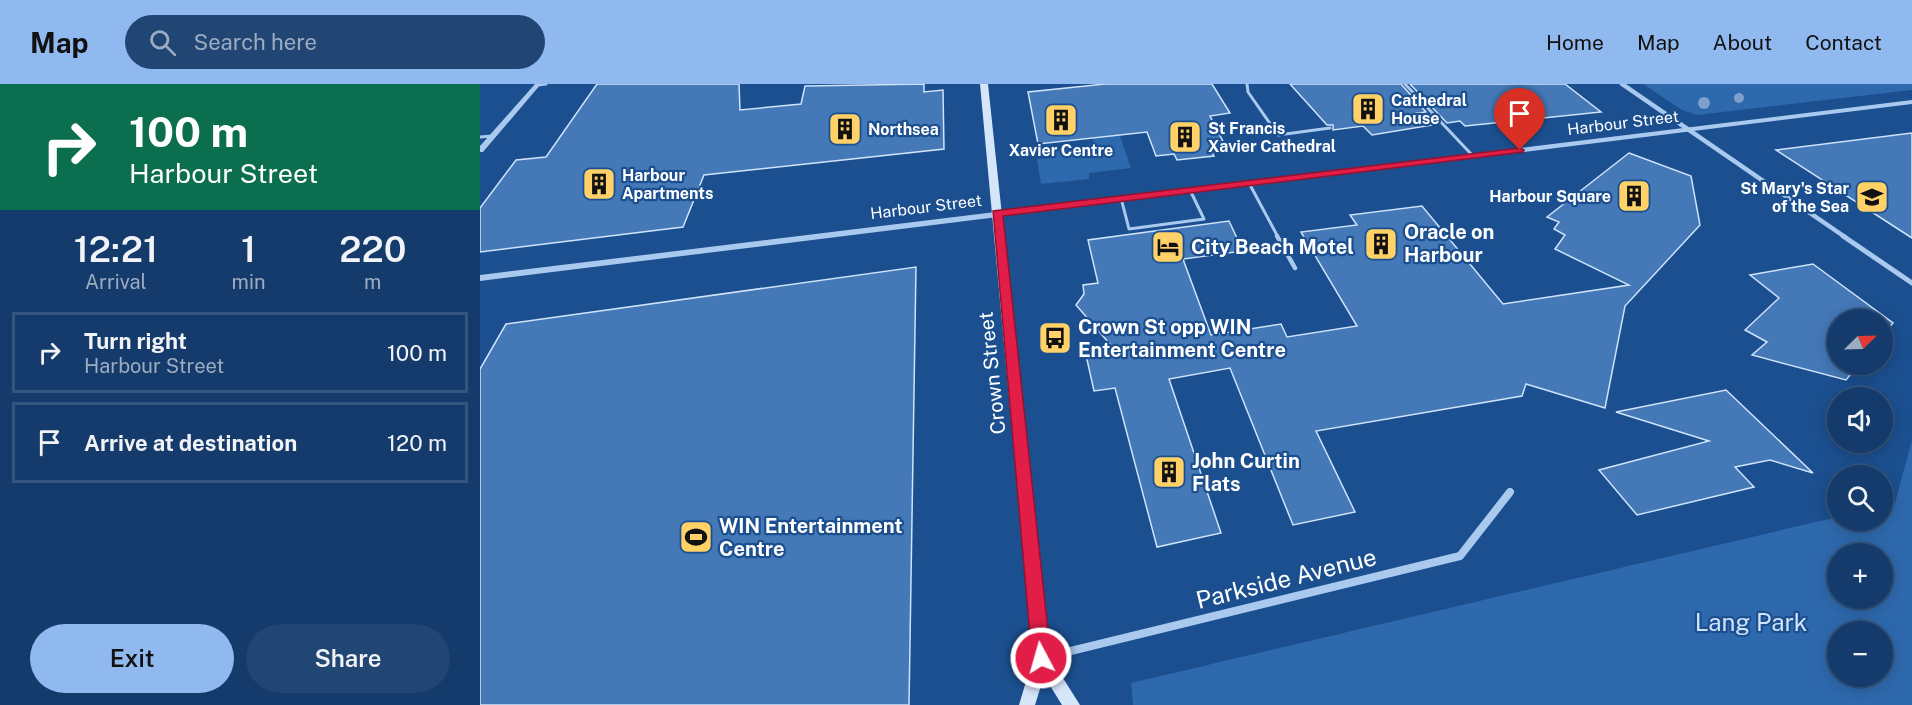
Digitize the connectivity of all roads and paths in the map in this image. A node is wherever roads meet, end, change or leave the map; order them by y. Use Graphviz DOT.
graph roads {
  1 [pos="538,84"];
  2 [pos="546,84"];
  3 [pos="984,84"];
  4 [pos="1247,84"];
  5 [pos="1405,84"];
  6 [pos="1622,84"];
  7 [pos="1912,102"];
  8 [pos="1435,116"];
  9 [pos="1414,117"];
  10 [pos="1330,128"];
  11 [pos="1688,130"];
  12 [pos="492,136"];
  13 [pos="480,137"];
  14 [pos="480,150"];
  15 [pos="1473,156"];
  16 [pos="1249,183"];
  17 [pos="1190,190"];
  18 [pos="1121,198"];
  19 [pos="997,213"];
  20 [pos="1295,268"];
  21 [pos="480,278"];
  22 [pos="1912,283"];
  23 [pos="1510,492"];
  24 [pos="1041,658"];
  25 [pos="1027,705"];
  26 [pos="1072,705"];
  1 -- 2 [label="lane"];
  1 -- 12 [label="street"];
  3 -- 19 [label="main road, Crown Street"];
  4 -- 10 [label="lane"];
  5 -- 8 [label="lane"];
  6 -- 11 [label="street"];
  7 -- 11 [label="street, Harbour Street"];
  8 -- 9 [label="lane"];
  8 -- 15 [label="lane"];
  11 -- 15 [label="street, Harbour Street"];
  11 -- 22 [label="street"];
  12 -- 13 [label="lane"];
  12 -- 14 [label="street"];
  15 -- 16 [label="street, Harbour Street"];
  16 -- 17 [label="street, Harbour Street"];
  16 -- 20 [label="lane"];
  17 -- 18 [label="street, Harbour Street"];
  17 -- 18 [label="lane"];
  18 -- 19 [label="street, Harbour Street"];
  19 -- 21 [label="street, Harbour Street"];
  19 -- 24 [label="main road, Crown Street"];
  23 -- 24 [label="street, Parkside Avenue"];
  24 -- 25 [label="main road, Crown Street"];
  24 -- 26 [label="main road, Crown Street"];
}
